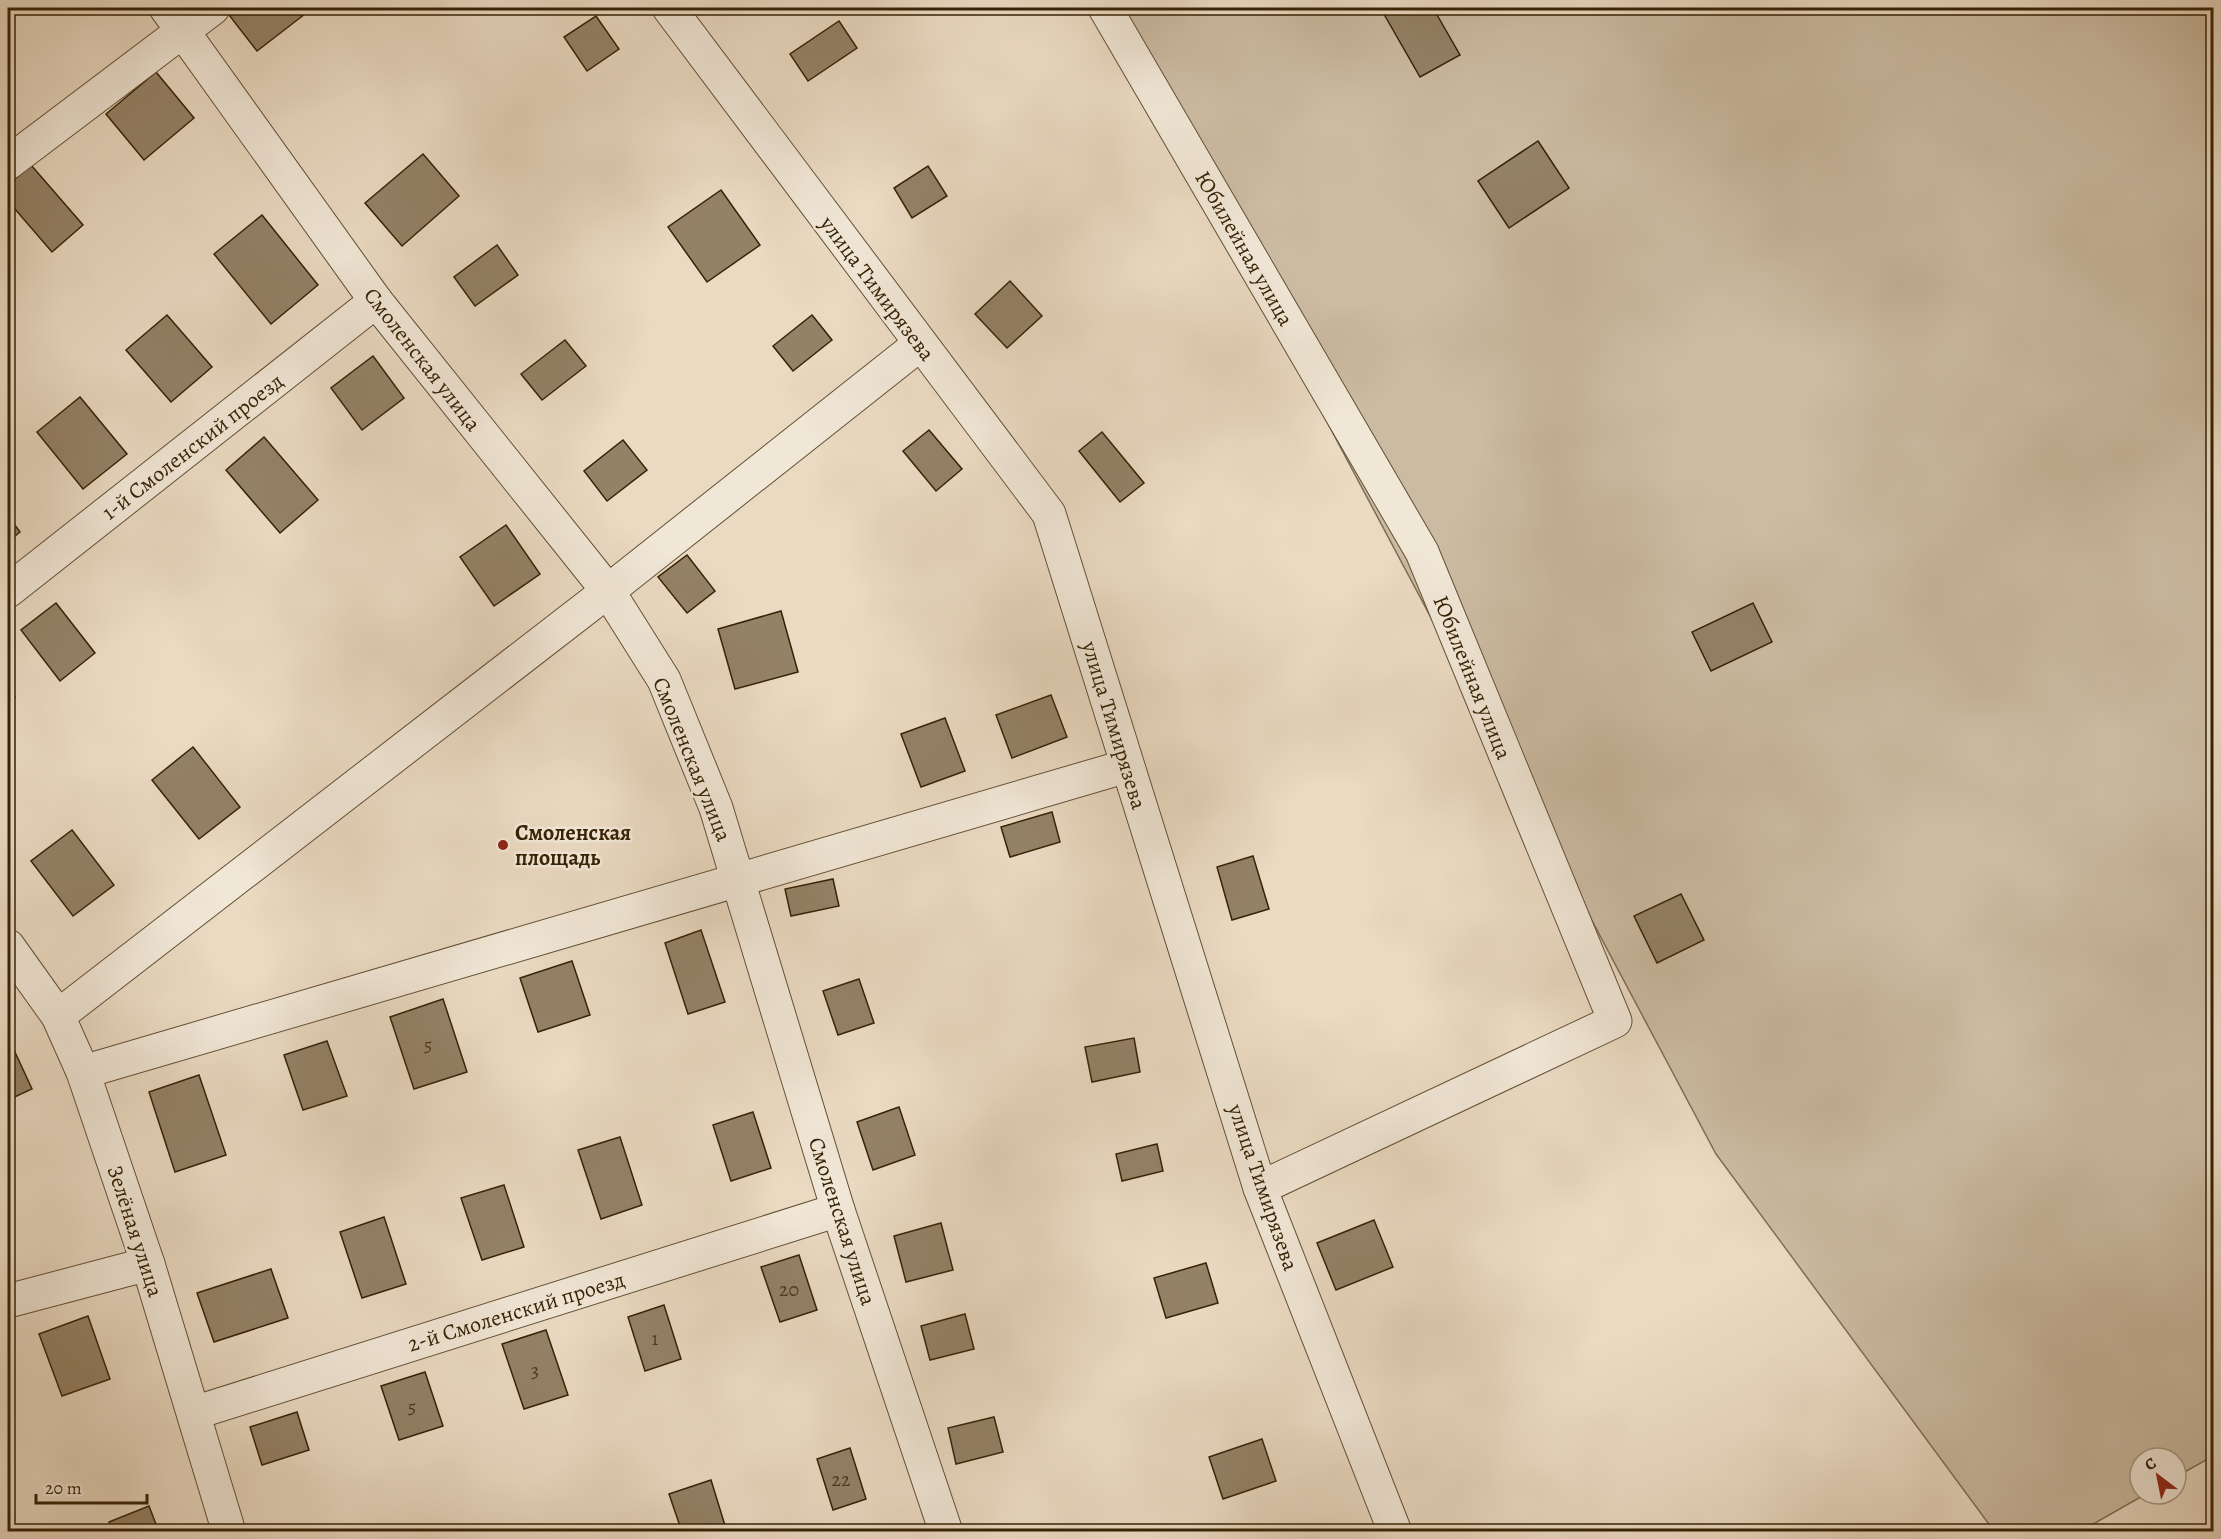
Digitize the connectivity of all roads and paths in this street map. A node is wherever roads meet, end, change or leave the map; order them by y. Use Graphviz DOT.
graph roads {
  1 [pos="213,8"];
  2 [pos="669,8"];
  3 [pos="1105,8"];
  4 [pos="175,19"];
  5 [pos="8,163"];
  6 [pos="376,301"];
  7 [pos="920,344"];
  8 [pos="8,591"];
  9 [pos="608,591"];
  10 [pos="1127,766"];
  11 [pos="738,881"];
  12 [pos="8,946"];
  13 [pos="58,1016"];
  14 [pos="83,1072"];
  15 [pos="1260,1188"];
  16 [pos="838,1210"];
  17 [pos="148,1264"];
  18 [pos="8,1301"];
  19 [pos="194,1413"];
  20 [pos="229,1532"];
  21 [pos="946,1532"];
  22 [pos="1395,1532"];
  1 -- 4 [label="street"];
  2 -- 7 [label="street, улица Тимирязева"];
  3 -- 15 [label="street, Юбилейная улица"];
  4 -- 5 [label="street"];
  4 -- 6 [label="street, Смоленская улица"];
  6 -- 8 [label="street, 1-й Смоленский проезд"];
  6 -- 9 [label="street, Смоленская улица"];
  7 -- 9 [label="street"];
  7 -- 10 [label="street, улица Тимирязева"];
  9 -- 11 [label="street, Смоленская улица"];
  9 -- 13 [label="street"];
  10 -- 11 [label="street"];
  10 -- 15 [label="street, улица Тимирязева"];
  11 -- 14 [label="street"];
  11 -- 16 [label="street, Смоленская улица"];
  12 -- 13 [label="street, Зелёная улица"];
  13 -- 14 [label="street, Зелёная улица"];
  14 -- 17 [label="street, Зелёная улица"];
  15 -- 22 [label="street, улица Тимирязева"];
  16 -- 19 [label="street, 2-й Смоленский проезд"];
  16 -- 21 [label="street, Смоленская улица"];
  17 -- 18 [label="street"];
  17 -- 19 [label="street, Зелёная улица"];
  19 -- 20 [label="street, Зелёная улица"];
}
